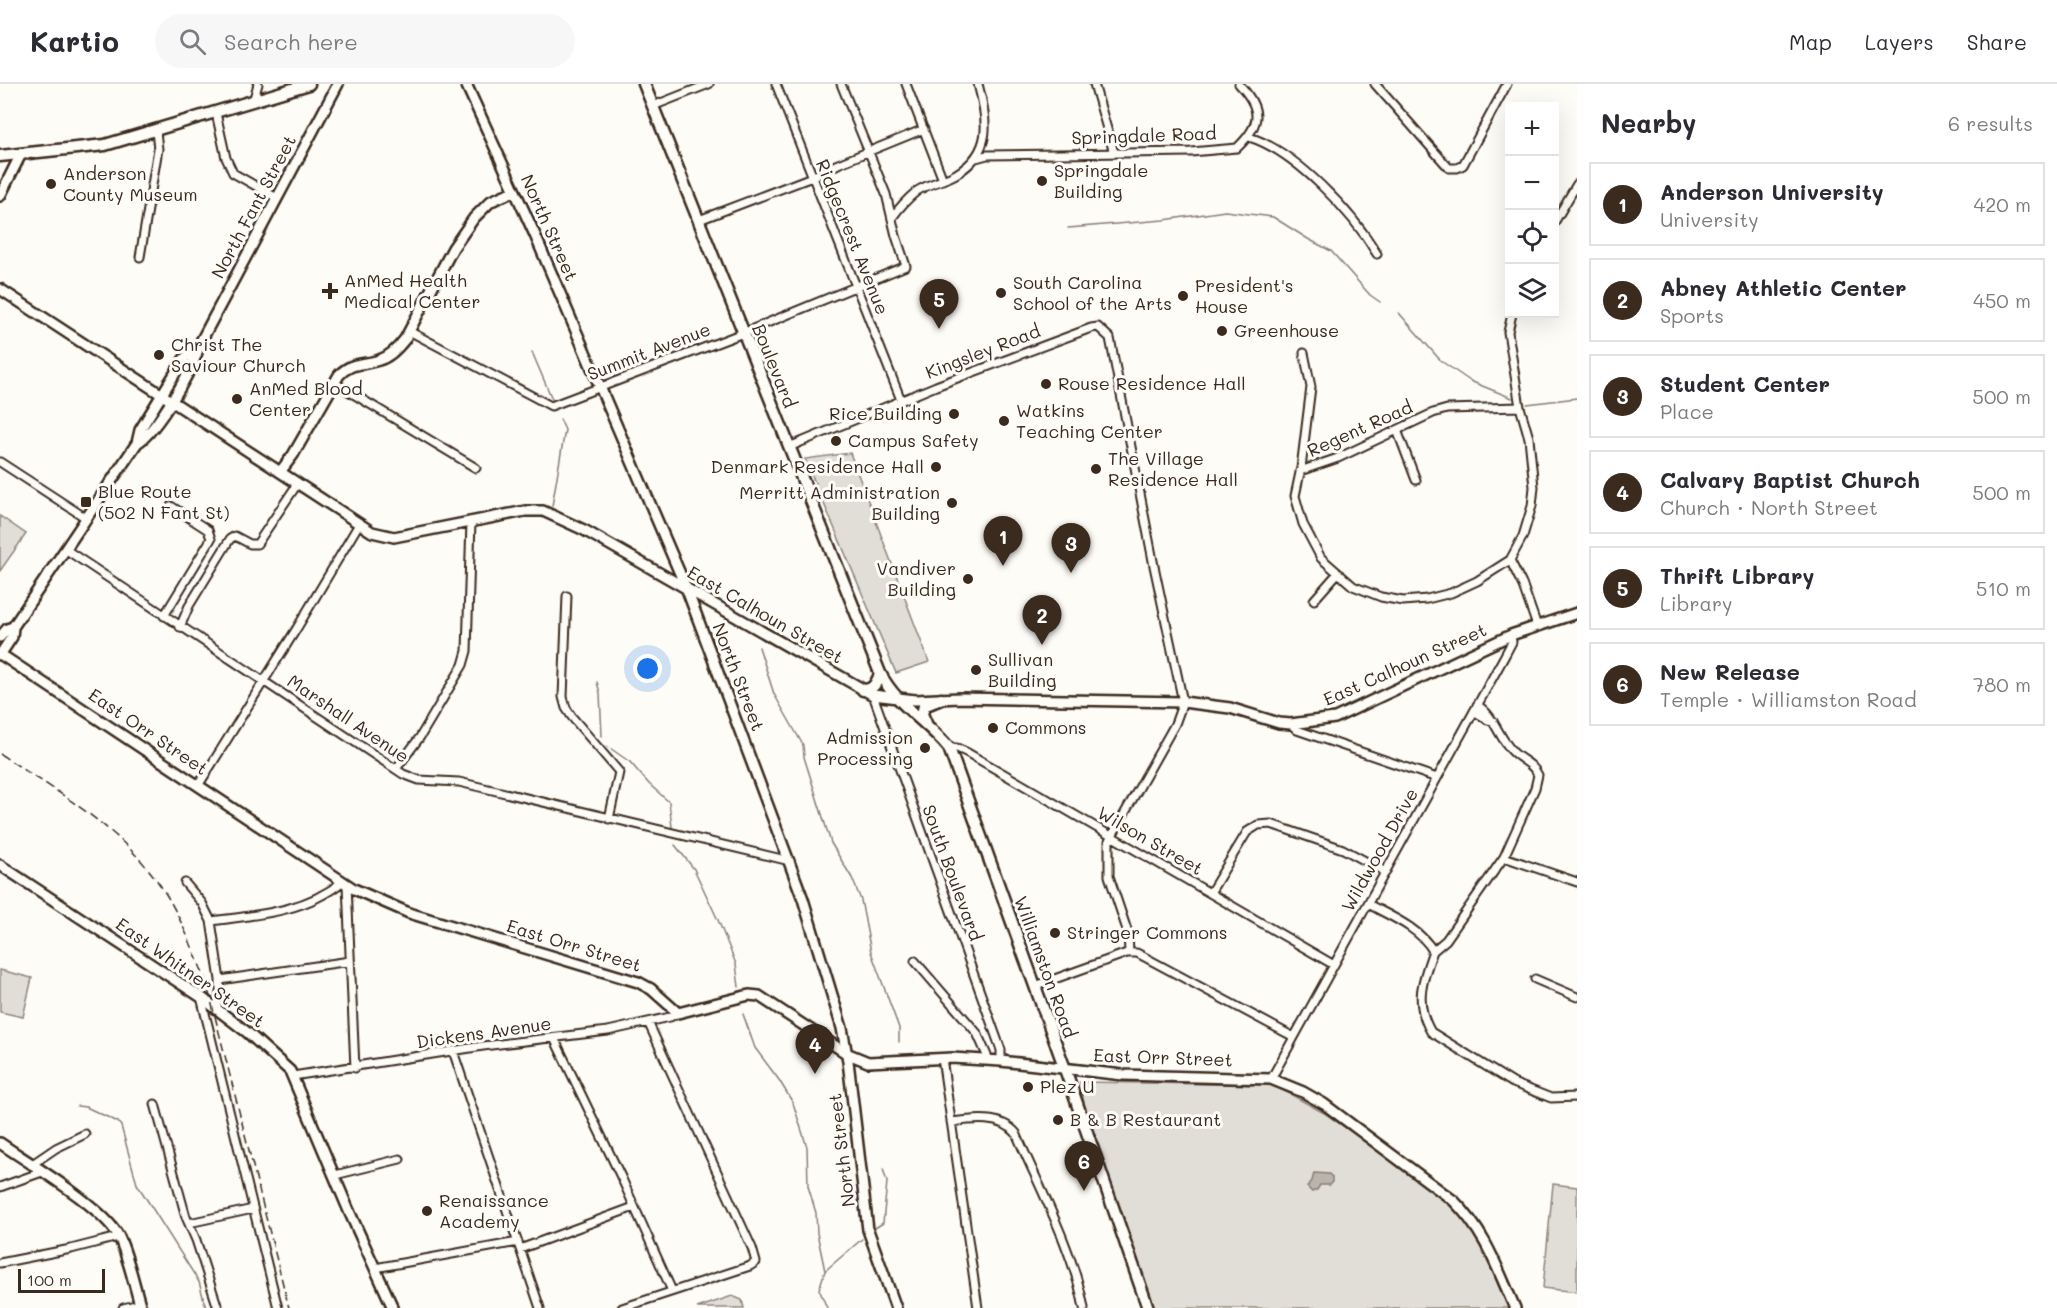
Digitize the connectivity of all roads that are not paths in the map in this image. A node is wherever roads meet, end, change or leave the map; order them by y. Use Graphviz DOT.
graph roads {
  1 [pos="258,84"];
  2 [pos="309,84"];
  3 [pos="338,84"];
  4 [pos="466,84"];
  5 [pos="644,84"];
  6 [pos="709,84"];
  7 [pos="776,84"];
  8 [pos="841,84"];
  9 [pos="906,84"];
  10 [pos="978,84"];
  11 [pos="1094,84"];
  12 [pos="1239,84"];
  13 [pos="1375,84"];
  14 [pos="1507,84"];
  15 [pos="253,102"];
  16 [pos="653,106"];
  17 [pos="216,113"];
  18 [pos="924,129"];
  19 [pos="156,131"];
  20 [pos="1249,137"];
  21 [pos="870,151"];
  22 [pos="1114,153"];
  23 [pos="21,154"];
  24 [pos="0,156"];
  25 [pos="976,158"];
  26 [pos="812,177"];
  27 [pos="943,180"];
  28 [pos="1577,184"];
  29 [pos="514,191"];
  30 [pos="0,196"];
  31 [pos="277,198"];
  32 [pos="1559,215"];
  33 [pos="892,218"];
  34 [pos="699,220"];
  35 [pos="1377,254"];
  36 [pos="140,257"];
  37 [pos="857,287"];
  38 [pos="0,288"];
  39 [pos="1511,318"];
  40 [pos="409,331"];
  41 [pos="743,333"];
  42 [pos="1304,353"];
  43 [pos="335,383"];
  44 [pos="600,387"];
  45 [pos="167,398"];
  46 [pos="901,400"];
  47 [pos="1520,407"];
  48 [pos="1397,430"];
  49 [pos="789,447"];
  50 [pos="0,462"];
  51 [pos="476,468"];
  52 [pos="1300,471"];
  53 [pos="280,472"];
  54 [pos="1416,480"];
  55 [pos="297,483"];
  56 [pos="171,506"];
  57 [pos="86,518"];
  58 [pos="471,521"];
  59 [pos="359,524"];
  60 [pos="65,549"];
  61 [pos="1510,560"];
  62 [pos="1337,574"];
  63 [pos="687,590"];
  64 [pos="567,596"];
  65 [pos="1314,600"];
  66 [pos="1577,613"];
  67 [pos="164,616"];
  68 [pos="1537,626"];
  69 [pos="13,627"];
  70 [pos="180,627"];
  71 [pos="1511,635"];
  72 [pos="0,637"];
  73 [pos="0,654"];
  74 [pos="874,660"];
  75 [pos="880,674"];
  76 [pos="264,681"];
  77 [pos="868,693"];
  78 [pos="896,698"];
  79 [pos="941,699"];
  80 [pos="1183,702"];
  81 [pos="1476,708"];
  82 [pos="1291,724"];
  83 [pos="928,726"];
  84 [pos="949,748"];
  85 [pos="396,769"];
  86 [pos="1437,778"];
  87 [pos="198,786"];
  88 [pos="609,819"];
  89 [pos="1112,836"];
  90 [pos="1504,857"];
  91 [pos="790,861"];
  92 [pos="0,865"];
  93 [pos="1386,872"];
  94 [pos="1577,882"];
  95 [pos="185,884"];
  96 [pos="345,884"];
  97 [pos="1210,893"];
  98 [pos="1368,904"];
  99 [pos="211,921"];
  100 [pos="1433,951"];
  101 [pos="1130,953"];
  102 [pos="350,961"];
  103 [pos="915,961"];
  104 [pos="1334,965"];
  105 [pos="1535,979"];
  106 [pos="220,980"];
  107 [pos="1035,986"];
  108 [pos="201,997"];
  109 [pos="1577,997"];
  110 [pos="216,1009"];
  111 [pos="678,1013"];
  112 [pos="648,1022"];
  113 [pos="1294,1037"];
  114 [pos="554,1038"];
  115 [pos="453,1051"];
  116 [pos="846,1053"];
  117 [pos="942,1058"];
  118 [pos="988,1060"];
  119 [pos="1001,1061"];
  120 [pos="355,1068"];
  121 [pos="1065,1069"];
  122 [pos="293,1076"];
  123 [pos="1271,1079"];
  124 [pos="1577,1096"];
  125 [pos="155,1104"];
  126 [pos="951,1122"];
  127 [pos="85,1134"];
  128 [pos="0,1143"];
  129 [pos="400,1159"];
  130 [pos="31,1164"];
  131 [pos="42,1172"];
  132 [pos="335,1175"];
  133 [pos="0,1187"];
  134 [pos="634,1207"];
  135 [pos="253,1209"];
  136 [pos="189,1223"];
  137 [pos="118,1237"];
  138 [pos="519,1245"];
  139 [pos="0,1263"];
  140 [pos="375,1268"];
  141 [pos="672,1291"];
  142 [pos="141,1306"];
  143 [pos="123,1308"];
  144 [pos="218,1308"];
  145 [pos="278,1308"];
  146 [pos="393,1308"];
  147 [pos="540,1308"];
  148 [pos="623,1308"];
  149 [pos="896,1308"];
  150 [pos="978,1308"];
  151 [pos="1084,1308"];
  152 [pos="1148,1308"];
  153 [pos="1515,1308"];
  1 -- 15 [label="street"];
  2 -- 15 [label="main road"];
  3 -- 31 [label="street, North Fant Street"];
  4 -- 29 [label="street, North Street"];
  5 -- 16 [label="main road, Boulevard"];
  6 -- 16 [label="street"];
  7 -- 26 [label="street, Ridgecrest Avenue"];
  8 -- 21 [label="street"];
  9 -- 18 [label="street"];
  10 -- 25 [label="street"];
  11 -- 22 [label="street"];
  12 -- 20 [label="street"];
  13 -- 14 [label="street"];
  15 -- 17 [label="main road"];
  16 -- 34 [label="main road, Boulevard"];
  17 -- 19 [label="main road"];
  17 -- 31 [label="street"];
  18 -- 21 [label="street"];
  18 -- 27 [label="street"];
  19 -- 23 [label="main road"];
  19 -- 36 [label="street"];
  20 -- 22 [label="street, Springdale Road"];
  20 -- 35 [label="street"];
  21 -- 26 [label="street"];
  21 -- 33 [label="street"];
  22 -- 25 [label="street, Springdale Road"];
  23 -- 24 [label="main road"];
  23 -- 30 [label="street"];
  25 -- 27 [label="street"];
  26 -- 34 [label="street"];
  26 -- 37 [label="street, Ridgecrest Avenue"];
  27 -- 33 [label="street"];
  28 -- 32 [label="street"];
  29 -- 40 [label="street"];
  29 -- 44 [label="street, North Street"];
  31 -- 45 [label="street, North Fant Street"];
  33 -- 37 [label="street, Summit Avenue"];
  34 -- 41 [label="main road, Boulevard"];
  37 -- 41 [label="street, Summit Avenue"];
  37 -- 46 [label="street, Ridgecrest Avenue"];
  38 -- 45 [label="street, East Calhoun Street"];
  39 -- 47 [label="street"];
  40 -- 43 [label="street"];
  40 -- 44 [label="street, Summit Avenue"];
  41 -- 44 [label="street, Summit Avenue"];
  41 -- 49 [label="main road, Boulevard"];
  42 -- 52 [label="street"];
  43 -- 51 [label="street"];
  43 -- 53 [label="street"];
  44 -- 63 [label="street, North Street"];
  45 -- 53 [label="street, East Calhoun Street"];
  45 -- 57 [label="street, North Fant Street"];
  46 -- 49 [label="street, Kingsley Road"];
  46 -- 80 [label="street, Kingsley Road"];
  47 -- 48 [label="street, Regent Road"];
  47 -- 61 [label="street"];
  48 -- 52 [label="street, Regent Road"];
  48 -- 54 [label="street"];
  49 -- 74 [label="main road, Boulevard"];
  50 -- 57 [label="street"];
  52 -- 62 [label="street, Regent Road"];
  53 -- 55 [label="street, East Calhoun Street"];
  55 -- 59 [label="street, East Calhoun Street"];
  55 -- 70 [label="street"];
  56 -- 67 [label="street"];
  57 -- 60 [label="street, North Fant Street"];
  58 -- 59 [label="street, East Calhoun Street"];
  58 -- 63 [label="street, East Calhoun Street"];
  58 -- 85 [label="street"];
  59 -- 76 [label="street"];
  60 -- 67 [label="street, Marshall Avenue"];
  60 -- 69 [label="street, North Fant Street"];
  61 -- 62 [label="street, Regent Road"];
  61 -- 68 [label="street"];
  62 -- 65 [label="street"];
  63 -- 77 [label="street, East Calhoun Street"];
  63 -- 91 [label="street, North Street"];
  64 -- 88 [label="street"];
  66 -- 68 [label="street, East Calhoun Street"];
  67 -- 70 [label="street, Marshall Avenue"];
  68 -- 71 [label="street, East Calhoun Street"];
  69 -- 72 [label="street, North Fant Street"];
  69 -- 73 [label="street, North Fant Street"];
  70 -- 76 [label="street, Marshall Avenue"];
  71 -- 81 [label="street, Wildwood Drive"];
  71 -- 82 [label="street, East Calhoun Street"];
  73 -- 87 [label="street, East Orr Street"];
  74 -- 75 [label="main road, Williamston Road"];
  75 -- 77 [label="main road"];
  75 -- 78 [label="main road, Williamston Road"];
  76 -- 85 [label="street, Marshall Avenue"];
  76 -- 87 [label="street"];
  77 -- 78 [label="street, East Calhoun Street"];
  77 -- 119 [label="street, South Boulevard"];
  78 -- 79 [label="street, East Calhoun Street"];
  78 -- 83 [label="main road, Williamston Road"];
  79 -- 80 [label="street, East Calhoun Street"];
  79 -- 83 [label="main road"];
  80 -- 82 [label="street, East Calhoun Street"];
  80 -- 89 [label="street"];
  81 -- 86 [label="street, Wildwood Drive"];
  81 -- 90 [label="street"];
  82 -- 86 [label="street"];
  83 -- 84 [label="main road, Williamston Road"];
  84 -- 89 [label="street, Wilson Street"];
  84 -- 107 [label="main road, Williamston Road"];
  85 -- 88 [label="street, Marshall Avenue"];
  86 -- 93 [label="street, Wildwood Drive"];
  87 -- 96 [label="street, East Orr Street"];
  88 -- 91 [label="street, Marshall Avenue"];
  89 -- 97 [label="street, Wilson Street"];
  89 -- 101 [label="street"];
  90 -- 94 [label="street"];
  90 -- 100 [label="street"];
  91 -- 116 [label="street, North Street"];
  92 -- 108 [label="street, East Whitner Street"];
  93 -- 97 [label="street"];
  93 -- 98 [label="street, Wildwood Drive"];
  95 -- 99 [label="street"];
  96 -- 99 [label="street"];
  96 -- 102 [label="street"];
  96 -- 111 [label="street, East Orr Street"];
  97 -- 104 [label="street, Wilson Street"];
  98 -- 100 [label="street"];
  98 -- 104 [label="street, Wildwood Drive"];
  99 -- 106 [label="street"];
  100 -- 124 [label="street"];
  101 -- 107 [label="street"];
  101 -- 113 [label="street"];
  102 -- 106 [label="street"];
  102 -- 120 [label="street"];
  103 -- 118 [label="street"];
  104 -- 113 [label="street, Wildwood Drive"];
  105 -- 109 [label="street"];
  106 -- 110 [label="street"];
  107 -- 121 [label="main road, Williamston Road"];
  108 -- 110 [label="street, East Whitner Street"];
  108 -- 135 [label="street"];
  110 -- 122 [label="street, East Whitner Street"];
  111 -- 112 [label="street, Dickens Avenue"];
  111 -- 116 [label="street, East Orr Street"];
  112 -- 114 [label="street, Dickens Avenue"];
  112 -- 141 [label="street"];
  113 -- 123 [label="street, Wildwood Drive"];
  114 -- 115 [label="street, Dickens Avenue"];
  114 -- 134 [label="street"];
  115 -- 120 [label="street, Dickens Avenue"];
  115 -- 138 [label="street"];
  116 -- 117 [label="street, East Orr Street"];
  116 -- 149 [label="street, North Street"];
  117 -- 118 [label="street, East Orr Street"];
  117 -- 126 [label="street"];
  118 -- 119 [label="street, East Orr Street"];
  119 -- 121 [label="street, East Orr Street"];
  120 -- 122 [label="street, Dickens Avenue"];
  121 -- 123 [label="street, East Orr Street"];
  121 -- 152 [label="main road, Williamston Road"];
  122 -- 132 [label="street, East Whitner Street"];
  123 -- 153 [label="street, East Orr Street"];
  125 -- 136 [label="street"];
  126 -- 150 [label="street"];
  126 -- 151 [label="street"];
  127 -- 130 [label="street"];
  128 -- 130 [label="street"];
  129 -- 132 [label="street"];
  130 -- 131 [label="street"];
  131 -- 133 [label="street"];
  131 -- 137 [label="street"];
  132 -- 140 [label="street, East Whitner Street"];
  134 -- 138 [label="street"];
  134 -- 141 [label="street"];
  135 -- 136 [label="street"];
  135 -- 145 [label="street"];
  136 -- 144 [label="street"];
  137 -- 139 [label="street"];
  137 -- 142 [label="street"];
  138 -- 140 [label="street"];
  138 -- 147 [label="street"];
  140 -- 146 [label="street, East Whitner Street"];
  141 -- 148 [label="street"];
  142 -- 143 [label="street"];
}
